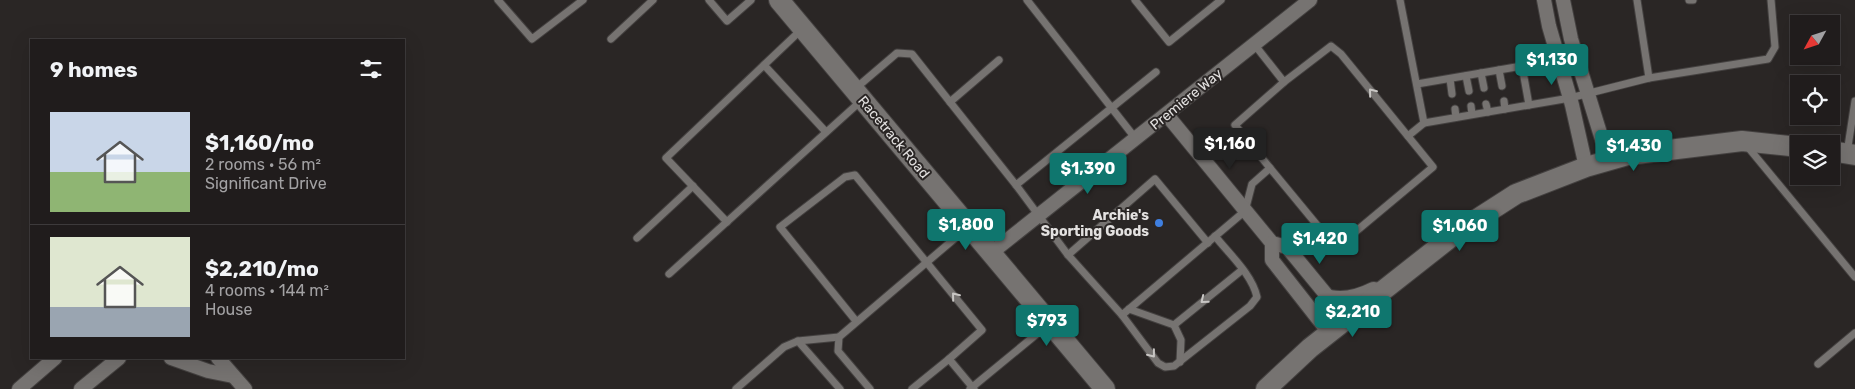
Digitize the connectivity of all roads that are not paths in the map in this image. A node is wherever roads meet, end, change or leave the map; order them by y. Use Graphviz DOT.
graph roads {
  1 [pos="498,0"];
  2 [pos="583,0"];
  3 [pos="653,0"];
  4 [pos="709,0"];
  5 [pos="751,0"];
  6 [pos="779,0"];
  7 [pos="1027,0"];
  8 [pos="1135,0"];
  9 [pos="1221,0"];
  10 [pos="1310,0"];
  11 [pos="1400,0"];
  12 [pos="1544,0"];
  13 [pos="1563,0"];
  14 [pos="1637,0"];
  15 [pos="1689,0"];
  16 [pos="1694,0"];
  17 [pos="1771,0"];
  18 [pos="803,29"];
  19 [pos="611,39"];
  20 [pos="1254,44"];
  21 [pos="999,60"];
  22 [pos="764,65"];
  23 [pos="1499,70"];
  24 [pos="1156,72"];
  25 [pos="1481,73"];
  26 [pos="1466,76"];
  27 [pos="1450,78"];
  28 [pos="1649,78"];
  29 [pos="1284,82"];
  30 [pos="1417,84"];
  31 [pos="1502,86"];
  32 [pos="1484,88"];
  33 [pos="1468,91"];
  34 [pos="1588,92"];
  35 [pos="1452,94"];
  36 [pos="858,95"];
  37 [pos="1570,98"];
  38 [pos="1855,101"];
  39 [pos="950,102"];
  40 [pos="1529,105"];
  41 [pos="1111,109"];
  42 [pos="1455,109"];
  43 [pos="1167,115"];
  44 [pos="1456,117"];
  45 [pos="1424,123"];
  46 [pos="826,132"];
  47 [pos="1408,136"];
  48 [pos="1136,140"];
  49 [pos="1742,141"];
  50 [pos="1790,146"];
  51 [pos="1844,153"];
  52 [pos="1608,159"];
  53 [pos="1586,167"];
  54 [pos="1270,168"];
  55 [pos="1016,185"];
  56 [pos="693,186"];
  57 [pos="1245,211"];
  58 [pos="1038,216"];
  59 [pos="727,222"];
  60 [pos="969,226"];
  61 [pos="1215,236"];
  62 [pos="637,238"];
  63 [pos="1208,243"];
  64 [pos="1272,243"];
  65 [pos="991,253"];
  66 [pos="1068,255"];
  67 [pos="927,262"];
  68 [pos="1242,270"];
  69 [pos="669,274"];
  70 [pos="1855,277"];
  71 [pos="1387,287"];
  72 [pos="1330,300"];
  73 [pos="1129,309"];
  74 [pos="1122,316"];
  75 [pos="1347,320"];
  76 [pos="856,321"];
  77 [pos="1050,323"];
  78 [pos="1174,325"];
  79 [pos="1855,333"];
  80 [pos="1330,334"];
  81 [pos="839,337"];
  82 [pos="798,341"];
  83 [pos="55,359"];
  84 [pos="118,359"];
  85 [pos="174,359"];
  86 [pos="219,359"];
  87 [pos="949,359"];
  88 [pos="1180,362"];
  89 [pos="1818,364"];
  90 [pos="233,376"];
  91 [pos="1266,387"];
  92 [pos="972,388"];
  93 [pos="19,389"];
  94 [pos="81,389"];
  95 [pos="244,389"];
  96 [pos="736,389"];
  97 [pos="840,389"];
  98 [pos="870,389"];
  99 [pos="912,389"];
  100 [pos="1105,389"];
  1 -- 2 [label="lane"];
  3 -- 19 [label="lane"];
  4 -- 5 [label="lane"];
  6 -- 18 [label="main road, Racetrack Road"];
  7 -- 41 [label="lane"];
  8 -- 9 [label="lane"];
  10 -- 20 [label="street, Premiere Way"];
  11 -- 30 [label="lane"];
  12 -- 37 [label="street"];
  13 -- 34 [label="street"];
  14 -- 28 [label="lane"];
  15 -- 16 [label="lane"];
  17 -- 28 [label="lane"];
  18 -- 22 [label="lane"];
  18 -- 36 [label="main road, Racetrack Road"];
  20 -- 29 [label="lane"];
  20 -- 43 [label="street, Premiere Way"];
  21 -- 39 [label="lane"];
  22 -- 46 [label="lane"];
  22 -- 56 [label="lane"];
  23 -- 25 [label="lane"];
  23 -- 31 [label="lane"];
  23 -- 40 [label="lane"];
  24 -- 41 [label="lane"];
  25 -- 26 [label="lane"];
  25 -- 32 [label="lane"];
  26 -- 27 [label="lane"];
  26 -- 33 [label="lane"];
  27 -- 30 [label="lane"];
  27 -- 35 [label="lane"];
  28 -- 34 [label="lane"];
  47 -- 29 [label="lane, one-way"];
  29 -- 54 [label="lane"];
  30 -- 45 [label="lane"];
  34 -- 37 [label="lane"];
  34 -- 52 [label="street"];
  36 -- 39 [label="lane"];
  36 -- 46 [label="lane"];
  36 -- 60 [label="main road, Racetrack Road"];
  37 -- 40 [label="lane"];
  37 -- 53 [label="street"];
  38 -- 51 [label="lane"];
  39 -- 55 [label="lane"];
  40 -- 44 [label="lane"];
  41 -- 48 [label="lane"];
  41 -- 55 [label="lane"];
  42 -- 44 [label="lane"];
  43 -- 48 [label="street, Premiere Way"];
  43 -- 57 [label="street"];
  44 -- 45 [label="lane"];
  45 -- 47 [label="lane"];
  46 -- 59 [label="lane"];
  47 -- 54 [label="lane"];
  48 -- 58 [label="street, Premiere Way"];
  49 -- 50 [label="main road"];
  49 -- 52 [label="main road"];
  49 -- 70 [label="lane"];
  52 -- 53 [label="main road"];
  53 -- 71 [label="main road"];
  54 -- 57 [label="lane"];
  55 -- 58 [label="lane"];
  56 -- 59 [label="lane"];
  56 -- 62 [label="lane"];
  57 -- 61 [label="lane"];
  57 -- 64 [label="street"];
  58 -- 65 [label="street, Premiere Way"];
  58 -- 66 [label="lane"];
  59 -- 69 [label="lane"];
  60 -- 65 [label="main road, Racetrack Road"];
  60 -- 67 [label="lane"];
  61 -- 63 [label="lane"];
  61 -- 68 [label="lane"];
  63 -- 66 [label="lane"];
  63 -- 73 [label="lane"];
  64 -- 72 [label="street"];
  64 -- 80 [label="street"];
  65 -- 77 [label="main road, Racetrack Road"];
  66 -- 74 [label="lane"];
  67 -- 76 [label="lane"];
  67 -- 76 [label="lane"];
  87 -- 67 [label="lane, one-way"];
  68 -- 78 [label="lane, one-way"];
  68 -- 88 [label="lane"];
  71 -- 72 [label="main road"];
  71 -- 75 [label="main road"];
  72 -- 75 [label="street"];
  73 -- 74 [label="lane"];
  73 -- 78 [label="lane"];
  74 -- 88 [label="lane, one-way"];
  75 -- 80 [label="main road"];
  76 -- 81 [label="lane"];
  77 -- 92 [label="lane"];
  77 -- 100 [label="main road, Racetrack Road"];
  78 -- 88 [label="lane"];
  79 -- 89 [label="lane"];
  80 -- 91 [label="main road"];
  81 -- 82 [label="lane"];
  81 -- 98 [label="lane"];
  82 -- 96 [label="lane"];
  82 -- 97 [label="lane"];
  83 -- 93 [label="street"];
  84 -- 94 [label="street"];
  85 -- 90 [label="street"];
  86 -- 90 [label="street"];
  87 -- 92 [label="lane"];
  87 -- 99 [label="lane"];
  90 -- 95 [label="street"];
}
